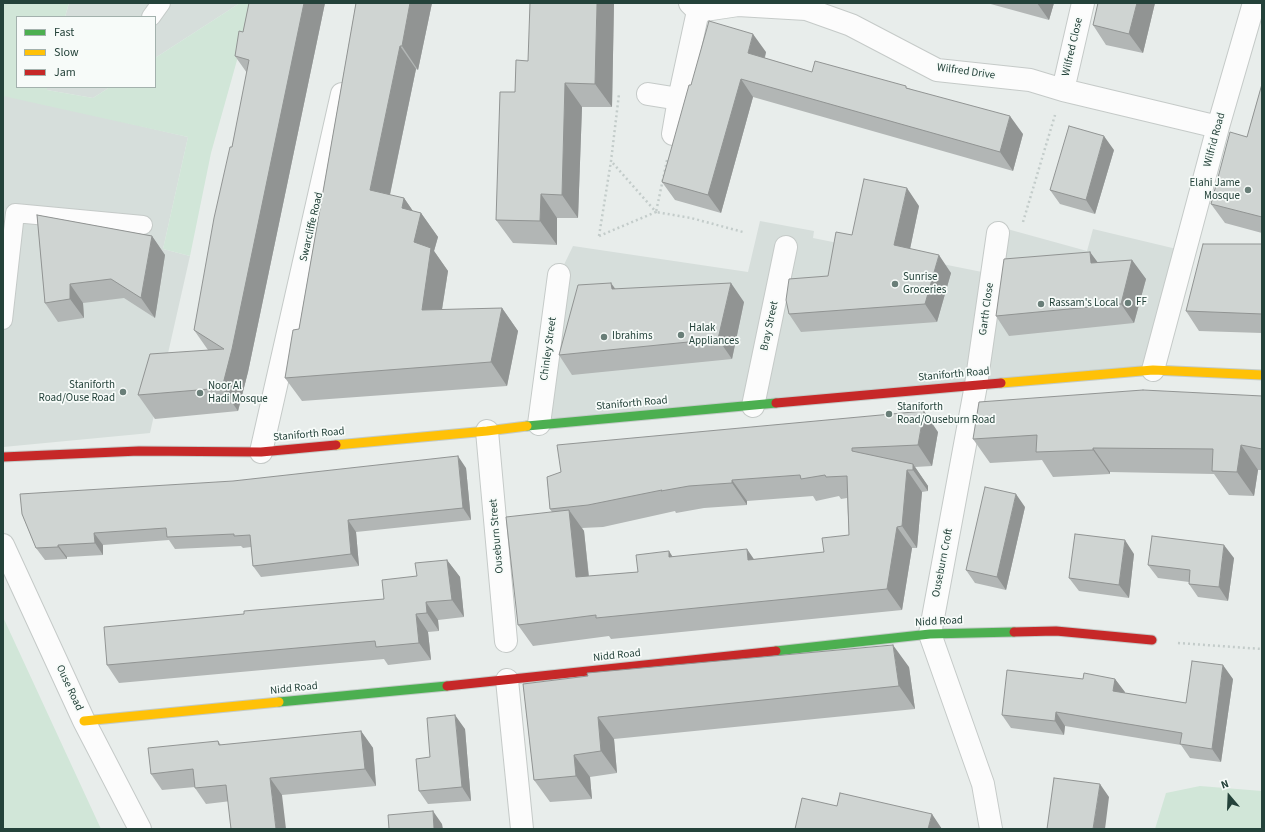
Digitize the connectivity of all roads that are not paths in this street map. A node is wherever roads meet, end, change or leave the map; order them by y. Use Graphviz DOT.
graph roads {
  1 [pos="161,3"];
  2 [pos="1083,3"];
  3 [pos="1254,3"];
  4 [pos="694,7"];
  5 [pos="152,16"];
  6 [pos="347,73"];
  7 [pos="1063,90"];
  8 [pos="650,94"];
  9 [pos="679,99"];
  10 [pos="1218,127"];
  11 [pos="673,134"];
  12 [pos="143,226"];
  13 [pos="998,233"];
  14 [pos="786,247"];
  15 [pos="559,274"];
  16 [pos="3,320"];
  17 [pos="1153,370"];
  18 [pos="1262,375"];
  19 [pos="976,385"];
  20 [pos="753,406"];
  21 [pos="539,424"];
  22 [pos="488,431"];
  23 [pos="261,452"];
  24 [pos="3,458"];
  25 [pos="3,545"];
  26 [pos="930,634"];
  27 [pos="1152,640"];
  28 [pos="506,641"];
  29 [pos="507,680"];
  30 [pos="84,721"];
  31 [pos="140,829"];
  32 [pos="522,829"];
  33 [pos="991,829"];
  1 -- 5 [label="lane"];
  2 -- 7 [label="street, Wilfred Close"];
  3 -- 10 [label="street, Wilfrid Road"];
  4 -- 7 [label="street, Wilfred Drive"];
  4 -- 9 [label="street, Wilfred Drive"];
  6 -- 23 [label="street, Swarcliffe Road"];
  7 -- 10 [label="street, Wilfred Drive"];
  8 -- 9 [label="street"];
  9 -- 11 [label="street, Wilfred Drive"];
  10 -- 17 [label="street, Wilfrid Road"];
  12 -- 16 [label="lane"];
  13 -- 19 [label="street, Garth Close"];
  14 -- 20 [label="street, Bray Street"];
  15 -- 21 [label="street, Chinley Street"];
  17 -- 18 [label="main road, Staniforth Road"];
  17 -- 19 [label="main road, Staniforth Road"];
  19 -- 20 [label="main road, Staniforth Road"];
  19 -- 26 [label="street, Ouseburn Croft"];
  20 -- 21 [label="main road, Staniforth Road"];
  21 -- 22 [label="main road, Staniforth Road"];
  22 -- 23 [label="main road, Staniforth Road"];
  22 -- 28 [label="street, Ouseburn Street"];
  23 -- 24 [label="main road, Staniforth Road"];
  25 -- 30 [label="street, Ouse Road"];
  26 -- 27 [label="main road, Nidd Road"];
  26 -- 29 [label="main road, Nidd Road"];
  26 -- 33 [label="street, Ouseburn Croft"];
  29 -- 30 [label="main road, Nidd Road"];
  29 -- 32 [label="street"];
  30 -- 31 [label="street, Ouse Road"];
}
